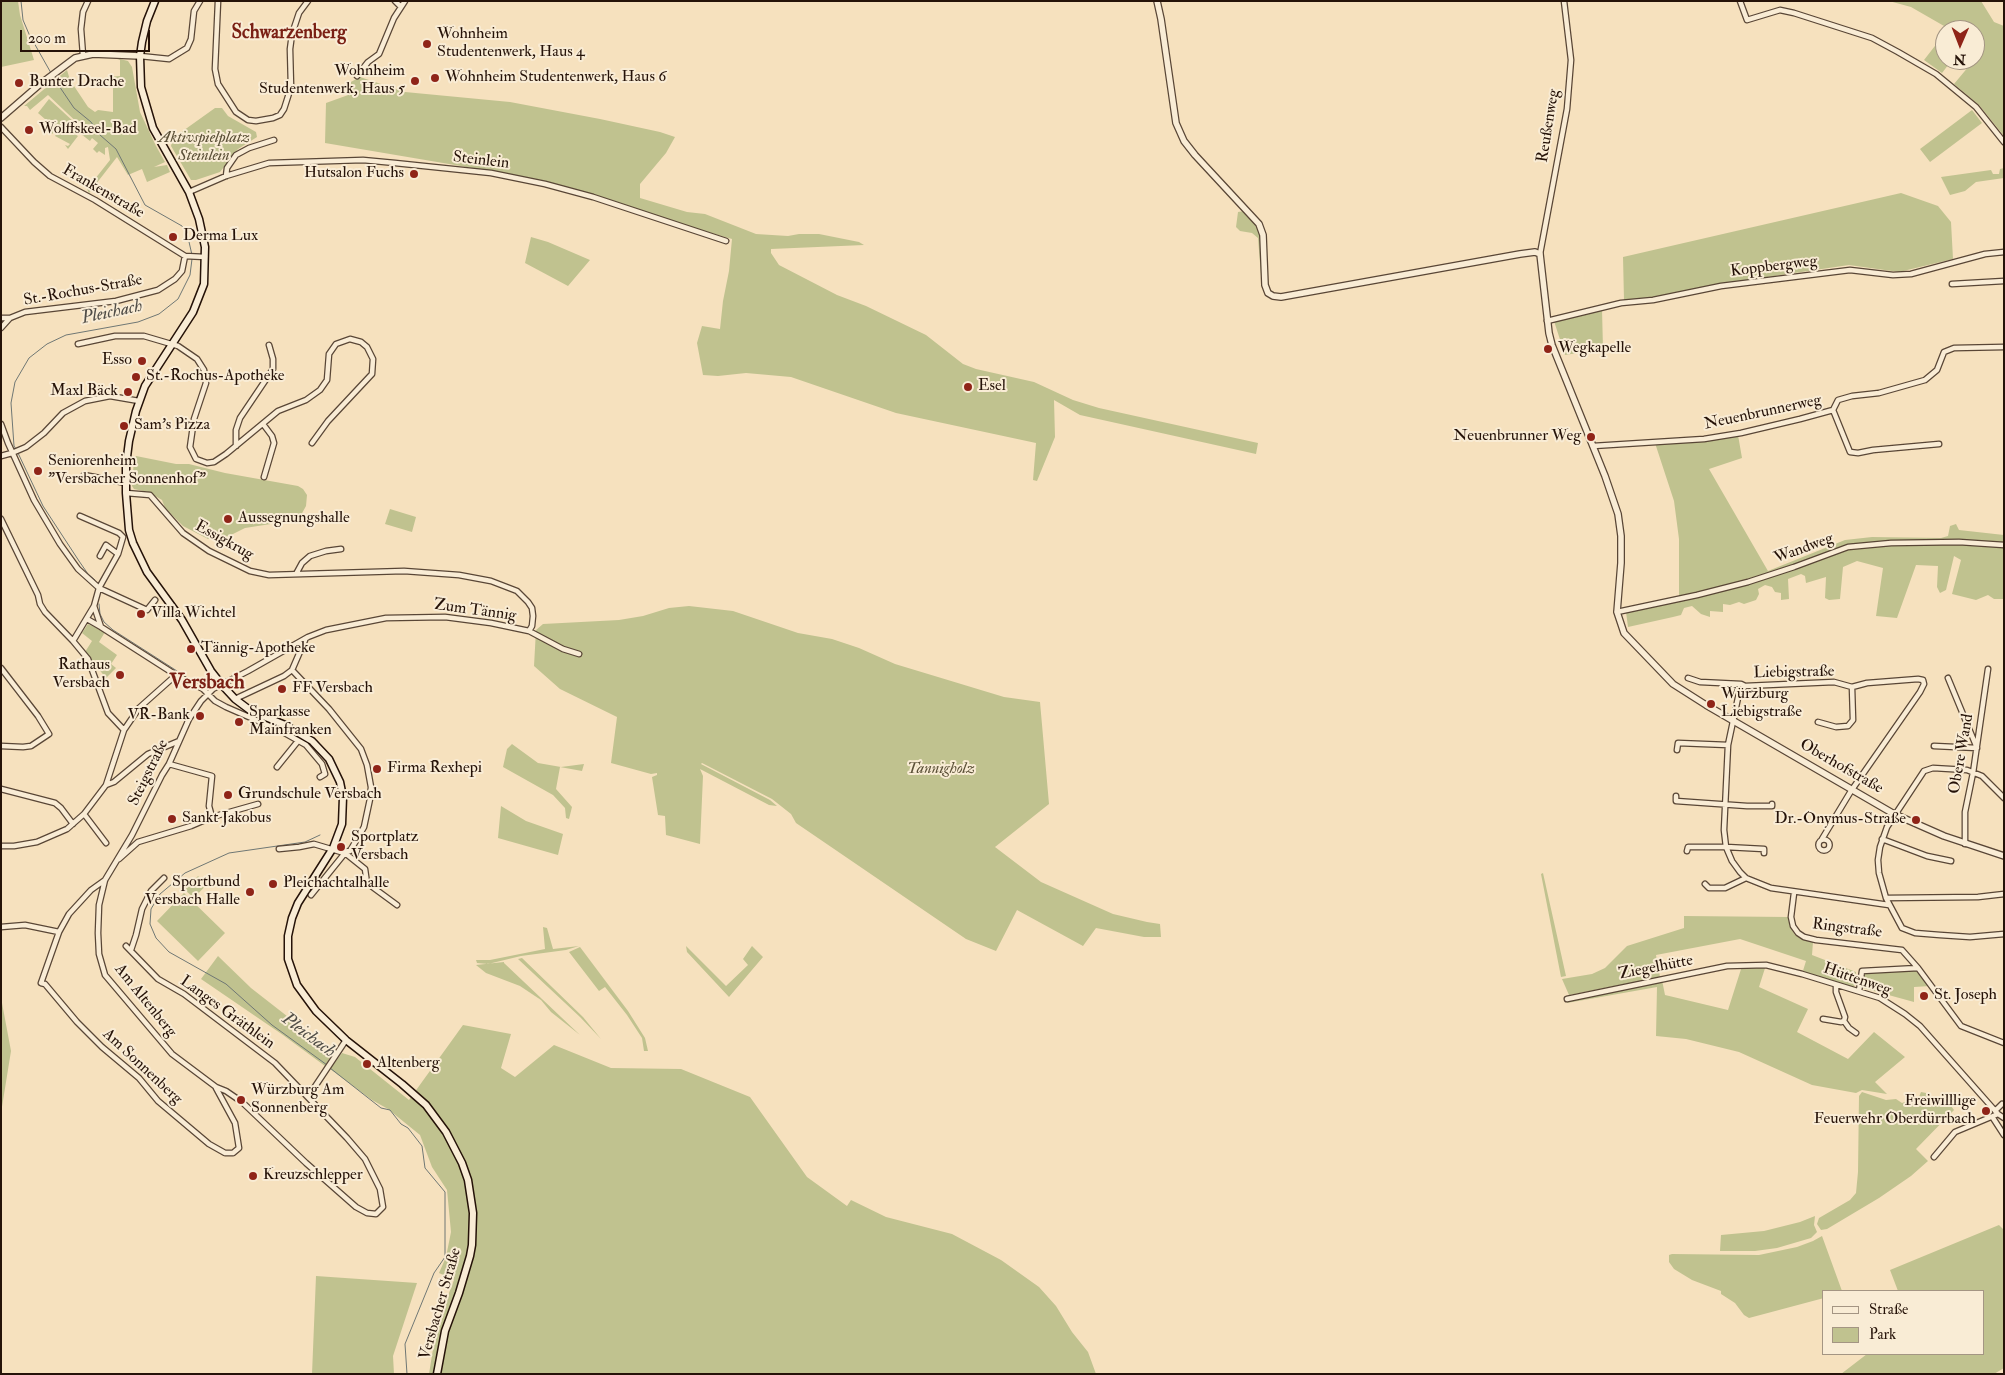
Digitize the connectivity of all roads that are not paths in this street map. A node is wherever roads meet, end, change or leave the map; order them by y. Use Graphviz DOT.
graph roads {
  1 [pos="88,1"];
  2 [pos="155,1"];
  3 [pos="200,1"];
  4 [pos="218,1"];
  5 [pos="308,1"];
  6 [pos="395,1"];
  7 [pos="404,1"];
  8 [pos="1157,1"];
  9 [pos="1564,1"];
  10 [pos="1740,1"];
  11 [pos="401,7"];
  12 [pos="83,55"];
  13 [pos="140,56"];
  14 [pos="358,76"];
  15 [pos="1,118"];
  16 [pos="1,128"];
  17 [pos="274,140"];
  18 [pos="2004,142"];
  19 [pos="226,176"];
  20 [pos="189,192"];
  21 [pos="726,241"];
  22 [pos="2004,252"];
  23 [pos="1540,254"];
  24 [pos="188,256"];
  25 [pos="205,257"];
  26 [pos="2004,281"];
  27 [pos="1952,284"];
  28 [pos="1,318"];
  29 [pos="10,318"];
  30 [pos="1547,321"];
  31 [pos="1,328"];
  32 [pos="78,344"];
  33 [pos="173,344"];
  34 [pos="269,345"];
  35 [pos="2004,347"];
  36 [pos="139,401"];
  37 [pos="1833,410"];
  38 [pos="1,424"];
  39 [pos="264,424"];
  40 [pos="312,443"];
  41 [pos="1939,444"];
  42 [pos="236,446"];
  43 [pos="1592,446"];
  44 [pos="12,454"];
  45 [pos="1,456"];
  46 [pos="84,475"];
  47 [pos="264,477"];
  48 [pos="126,483"];
  49 [pos="126,493"];
  50 [pos="80,516"];
  51 [pos="1,519"];
  52 [pos="2004,545"];
  53 [pos="341,549"];
  54 [pos="118,554"];
  55 [pos="100,556"];
  56 [pos="296,574"];
  57 [pos="99,588"];
  58 [pos="155,600"];
  59 [pos="94,606"];
  60 [pos="1617,612"];
  61 [pos="87,619"];
  62 [pos="101,626"];
  63 [pos="532,626"];
  64 [pos="529,631"];
  65 [pos="306,639"];
  66 [pos="73,641"];
  67 [pos="579,654"];
  68 [pos="1,668"];
  69 [pos="1988,669"];
  70 [pos="292,670"];
  71 [pos="176,675"];
  72 [pos="1688,678"];
  73 [pos="1948,678"];
  74 [pos="222,685"];
  75 [pos="1745,686"];
  76 [pos="1852,687"];
  77 [pos="207,693"];
  78 [pos="235,699"];
  79 [pos="1734,721"];
  80 [pos="1818,722"];
  81 [pos="124,730"];
  82 [pos="298,741"];
  83 [pos="179,742"];
  84 [pos="1728,745"];
  85 [pos="1,746"];
  86 [pos="1934,746"];
  87 [pos="1977,748"];
  88 [pos="1677,750"];
  89 [pos="169,764"];
  90 [pos="277,767"];
  91 [pos="1974,773"];
  92 [pos="320,777"];
  93 [pos="106,786"];
  94 [pos="1,789"];
  95 [pos="1852,789"];
  96 [pos="1676,796"];
  97 [pos="2004,798"];
  98 [pos="258,804"];
  99 [pos="1724,804"];
  100 [pos="1772,804"];
  101 [pos="84,814"];
  102 [pos="1894,814"];
  103 [pos="212,817"];
  104 [pos="73,824"];
  105 [pos="1822,839"];
  106 [pos="1882,840"];
  107 [pos="106,843"];
  108 [pos="1966,844"];
  109 [pos="1,846"];
  110 [pos="1726,847"];
  111 [pos="332,848"];
  112 [pos="279,849"];
  113 [pos="1687,851"];
  114 [pos="345,853"];
  115 [pos="1764,853"];
  116 [pos="2004,856"];
  117 [pos="1951,861"];
  118 [pos="114,864"];
  119 [pos="164,878"];
  120 [pos="1746,878"];
  121 [pos="105,880"];
  122 [pos="1705,884"];
  123 [pos="309,892"];
  124 [pos="1794,893"];
  125 [pos="2004,894"];
  126 [pos="1886,898"];
  127 [pos="397,905"];
  128 [pos="1889,905"];
  129 [pos="1,926"];
  130 [pos="59,932"];
  131 [pos="2004,934"];
  132 [pos="126,946"];
  133 [pos="131,950"];
  134 [pos="1750,965"];
  135 [pos="1918,968"];
  136 [pos="1836,986"];
  137 [pos="1859,990"];
  138 [pos="1567,998"];
  139 [pos="1823,1019"];
  140 [pos="1844,1021"];
  141 [pos="1856,1033"];
  142 [pos="346,1040"];
  143 [pos="2004,1043"];
  144 [pos="216,1087"];
  145 [pos="308,1097"];
  146 [pos="2002,1104"];
  147 [pos="1997,1113"];
  148 [pos="1993,1118"];
  149 [pos="2004,1118"];
  150 [pos="2004,1135"];
  151 [pos="236,1151"];
  152 [pos="294,1151"];
  153 [pos="1934,1157"];
  154 [pos="437,1374"];
  1 -- 12 [label="street"];
  2 -- 13 [label="main road"];
  3 -- 13 [label="street"];
  4 -- 5 [label="street"];
  6 -- 11 [label="street"];
  7 -- 11 [label="street"];
  8 -- 23 [label="street"];
  9 -- 23 [label="street, Reußenweg"];
  10 -- 18 [label="street"];
  11 -- 14 [label="street"];
  12 -- 13 [label="street"];
  12 -- 15 [label="street"];
  13 -- 20 [label="main road"];
  16 -- 24 [label="street, Frankenstraße"];
  17 -- 19 [label="street"];
  19 -- 20 [label="street, Steinlein"];
  19 -- 21 [label="street, Steinlein"];
  20 -- 25 [label="main road"];
  22 -- 30 [label="street, Koppbergweg"];
  23 -- 30 [label="street"];
  24 -- 25 [label="street"];
  24 -- 29 [label="street, St.-Rochus-Straße"];
  25 -- 33 [label="main road"];
  26 -- 27 [label="street"];
  28 -- 29 [label="street"];
  29 -- 31 [label="street, St.-Rochus-Straße"];
  30 -- 43 [label="street"];
  32 -- 33 [label="street"];
  33 -- 36 [label="main road"];
  33 -- 42 [label="street"];
  34 -- 42 [label="street"];
  35 -- 37 [label="street, Neuenbrunnerweg"];
  36 -- 44 [label="street"];
  36 -- 48 [label="main road"];
  37 -- 41 [label="street"];
  37 -- 43 [label="street, Neuenbrunnerweg"];
  38 -- 44 [label="street"];
  39 -- 40 [label="street"];
  39 -- 42 [label="street"];
  39 -- 47 [label="street"];
  43 -- 60 [label="street"];
  44 -- 45 [label="street"];
  44 -- 57 [label="street"];
  46 -- 48 [label="street"];
  48 -- 49 [label="main road"];
  49 -- 56 [label="street, Essigkrug"];
  49 -- 74 [label="main road"];
  50 -- 54 [label="street"];
  51 -- 66 [label="street"];
  52 -- 60 [label="street, Wandweg"];
  53 -- 56 [label="street"];
  54 -- 55 [label="street"];
  54 -- 57 [label="street"];
  56 -- 63 [label="street, Essigkrug"];
  57 -- 58 [label="street"];
  57 -- 59 [label="street"];
  59 -- 61 [label="street"];
  59 -- 62 [label="street"];
  60 -- 79 [label="street, Oberhofstraße"];
  61 -- 62 [label="street"];
  61 -- 66 [label="street"];
  62 -- 71 [label="street"];
  63 -- 64 [label="street, Zum Tännig"];
  64 -- 65 [label="street, Zum Tännig"];
  64 -- 67 [label="street, Zum Tännig"];
  65 -- 70 [label="street"];
  65 -- 74 [label="street, Zum Tännig"];
  66 -- 81 [label="street"];
  68 -- 85 [label="street"];
  69 -- 87 [label="street, Obere Wand"];
  70 -- 78 [label="street"];
  70 -- 114 [label="street"];
  71 -- 77 [label="street"];
  71 -- 81 [label="street"];
  72 -- 75 [label="street"];
  73 -- 87 [label="street"];
  74 -- 77 [label="street, Steigstraße"];
  74 -- 78 [label="main road"];
  75 -- 76 [label="street, Liebigstraße"];
  75 -- 79 [label="street, Liebigstraße"];
  76 -- 80 [label="street, Liebigstraße"];
  76 -- 95 [label="street, Liebigstraße"];
  77 -- 82 [label="street"];
  77 -- 83 [label="street, Steigstraße"];
  78 -- 111 [label="main road"];
  79 -- 84 [label="street, Liebigstraße"];
  79 -- 95 [label="street, Oberhofstraße"];
  81 -- 93 [label="street"];
  82 -- 90 [label="street"];
  82 -- 92 [label="street"];
  83 -- 89 [label="street, Steigstraße"];
  83 -- 93 [label="street"];
  84 -- 88 [label="street"];
  84 -- 99 [label="street, Liebigstraße"];
  86 -- 87 [label="street"];
  87 -- 91 [label="street, Obere Wand"];
  89 -- 103 [label="street"];
  89 -- 118 [label="street, Steigstraße"];
  91 -- 97 [label="street"];
  91 -- 102 [label="street"];
  91 -- 108 [label="street, Obere Wand"];
  93 -- 101 [label="street"];
  94 -- 104 [label="street"];
  95 -- 102 [label="street, Oberhofstraße"];
  95 -- 105 [label="street"];
  96 -- 99 [label="street"];
  98 -- 103 [label="street"];
  99 -- 100 [label="street"];
  99 -- 110 [label="street, Liebigstraße"];
  101 -- 104 [label="street"];
  101 -- 107 [label="street"];
  102 -- 106 [label="street"];
  102 -- 108 [label="street, Oberhofstraße"];
  103 -- 118 [label="street"];
  104 -- 109 [label="street"];
  106 -- 117 [label="street"];
  106 -- 126 [label="street"];
  108 -- 116 [label="street, Oberhofstraße"];
  110 -- 113 [label="street"];
  110 -- 115 [label="street"];
  110 -- 120 [label="street"];
  111 -- 112 [label="street"];
  111 -- 114 [label="street"];
  111 -- 123 [label="main road"];
  114 -- 123 [label="street"];
  114 -- 127 [label="street"];
  118 -- 121 [label="street, Steigstraße"];
  119 -- 133 [label="street"];
  120 -- 122 [label="street"];
  120 -- 124 [label="street"];
  121 -- 130 [label="street"];
  121 -- 144 [label="street, Am Altenberg"];
  123 -- 142 [label="main road, Versbacher Straße"];
  124 -- 128 [label="street, Ringstraße"];
  124 -- 135 [label="street, Ringstraße"];
  125 -- 126 [label="street"];
  126 -- 128 [label="street"];
  128 -- 131 [label="street"];
  129 -- 130 [label="street"];
  130 -- 151 [label="street, Am Sonnenberg"];
  132 -- 133 [label="street, Langes Gräthlein"];
  133 -- 145 [label="street, Langes Gräthlein"];
  134 -- 136 [label="street, Hüttenweg"];
  134 -- 138 [label="street, Ziegelhütte"];
  135 -- 137 [label="street"];
  135 -- 143 [label="street, Ringstraße"];
  136 -- 137 [label="street, Hüttenweg"];
  136 -- 140 [label="street"];
  137 -- 147 [label="street, Hüttenweg"];
  139 -- 140 [label="street"];
  140 -- 141 [label="street"];
  142 -- 145 [label="street"];
  142 -- 154 [label="main road, Versbacher Straße"];
  144 -- 151 [label="street, Am Altenberg"];
  144 -- 152 [label="street, Am Altenberg"];
  145 -- 152 [label="street, Langes Gräthlein"];
  146 -- 147 [label="street"];
  147 -- 148 [label="street"];
  147 -- 149 [label="street, Hüttenweg"];
  148 -- 150 [label="street"];
  148 -- 153 [label="street"];
}
